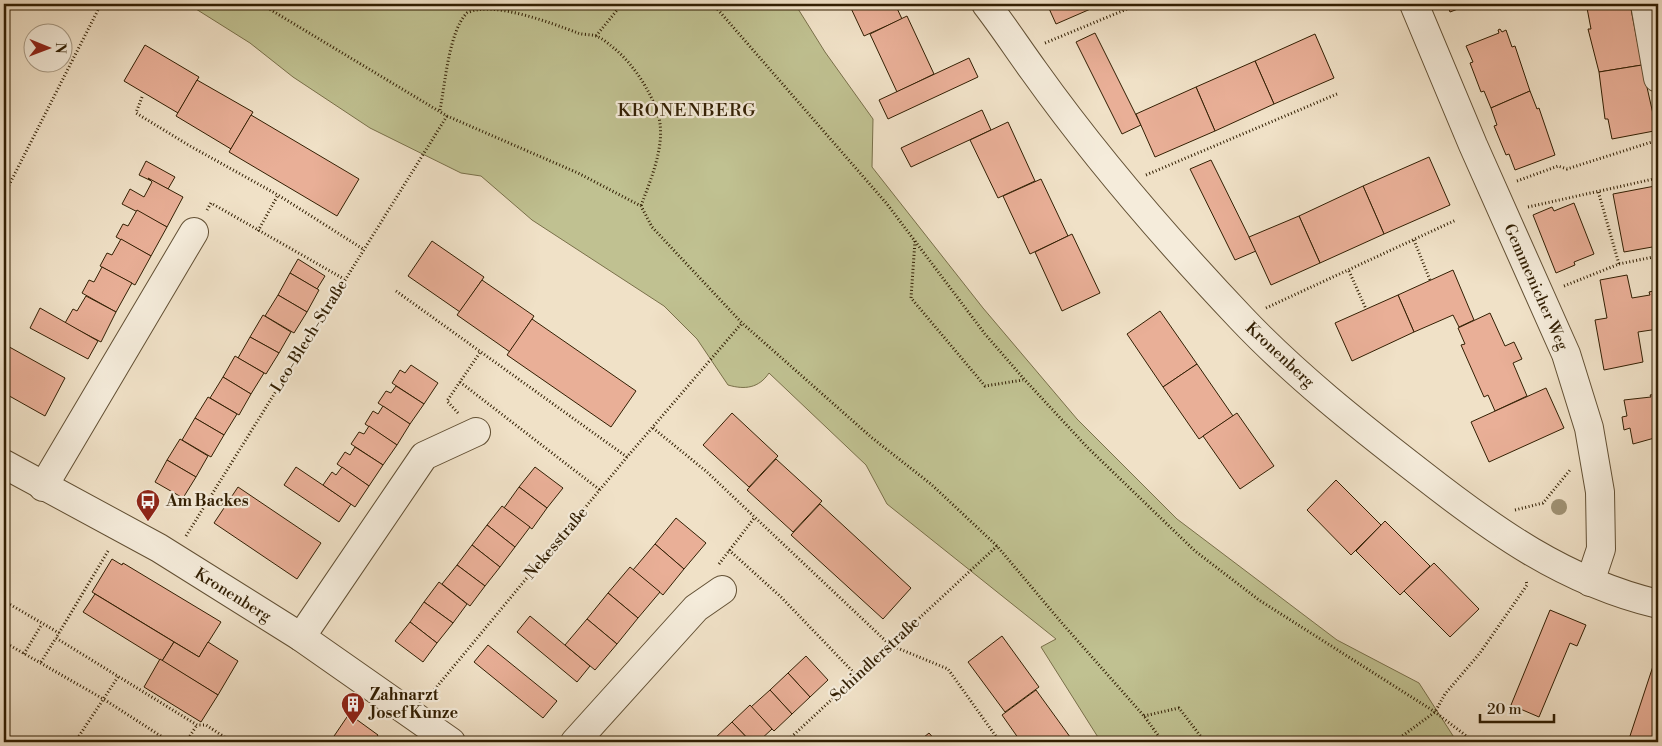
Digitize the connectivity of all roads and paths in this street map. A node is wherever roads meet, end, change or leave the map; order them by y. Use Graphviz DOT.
graph roads {
  1 [pos="101,4"];
  2 [pos="261,4"];
  3 [pos="622,4"];
  4 [pos="713,4"];
  5 [pos="986,4"];
  6 [pos="1139,4"];
  7 [pos="1414,4"];
  8 [pos="1645,4"];
  9 [pos="596,36"];
  10 [pos="1023,53"];
  11 [pos="1658,78"];
  12 [pos="1337,94"];
  13 [pos="142,97"];
  14 [pos="440,110"];
  15 [pos="447,116"];
  16 [pos="1658,140"];
  17 [pos="1658,178"];
  18 [pos="1123,185"];
  19 [pos="1598,191"];
  20 [pos="4,195"];
  21 [pos="278,195"];
  22 [pos="1498,201"];
  23 [pos="641,206"];
  24 [pos="1456,220"];
  25 [pos="258,231"];
  26 [pos="194,232"];
  27 [pos="1414,240"];
  28 [pos="916,241"];
  29 [pos="363,249"];
  30 [pos="1658,256"];
  31 [pos="1619,264"];
  32 [pos="1349,271"];
  33 [pos="344,279"];
  34 [pos="1430,280"];
  35 [pos="396,291"];
  36 [pos="1540,295"];
  37 [pos="1366,309"];
  38 [pos="1242,319"];
  39 [pos="742,323"];
  40 [pos="481,351"];
  41 [pos="1024,379"];
  42 [pos="460,382"];
  43 [pos="652,428"];
  44 [pos="476,432"];
  45 [pos="1593,452"];
  46 [pos="627,458"];
  47 [pos="4,464"];
  48 [pos="42,487"];
  49 [pos="600,490"];
  50 [pos="1512,510"];
  51 [pos="755,517"];
  52 [pos="121,528"];
  53 [pos="998,546"];
  54 [pos="729,550"];
  55 [pos="172,557"];
  56 [pos="1590,582"];
  57 [pos="1528,585"];
  58 [pos="722,590"];
  59 [pos="4,601"];
  60 [pos="1658,604"];
  61 [pos="42,624"];
  62 [pos="59,633"];
  63 [pos="301,637"];
  64 [pos="56,638"];
  65 [pos="4,642"];
  66 [pos="890,645"];
  67 [pos="24,654"];
  68 [pos="41,662"];
  69 [pos="857,676"];
  70 [pos="118,677"];
  71 [pos="105,700"];
  72 [pos="1435,712"];
  73 [pos="415,716"];
  74 [pos="1144,716"];
  75 [pos="197,725"];
  76 [pos="1469,740"];
  77 [pos="75,742"];
  78 [pos="170,742"];
  79 [pos="186,742"];
  80 [pos="232,742"];
  81 [pos="451,742"];
  82 [pos="574,742"];
  83 [pos="786,742"];
  84 [pos="1000,742"];
  85 [pos="1163,742"];
  86 [pos="1205,742"];
  87 [pos="1394,742"];
  88 [pos="1478,742"];
  1 -- 20 [label="path"];
  2 -- 14 [label="path"];
  3 -- 9 [label="path"];
  4 -- 28 [label="path"];
  5 -- 10 [label="street, Kronenberg"];
  6 -- 10 [label="path"];
  7 -- 22 [label="street, Gemmenicher Weg"];
  8 -- 11 [label="street"];
  9 -- 14 [label="path"];
  9 -- 23 [label="path"];
  10 -- 18 [label="street, Kronenberg"];
  12 -- 18 [label="path"];
  13 -- 21 [label="path"];
  14 -- 15 [label="path"];
  15 -- 23 [label="path"];
  15 -- 29 [label="path, Leo-Blech-Straße"];
  16 -- 22 [label="path"];
  17 -- 19 [label="path"];
  18 -- 38 [label="street, Kronenberg"];
  19 -- 22 [label="path"];
  19 -- 31 [label="path"];
  21 -- 25 [label="path"];
  21 -- 29 [label="path"];
  22 -- 36 [label="street, Gemmenicher Weg"];
  23 -- 39 [label="path"];
  24 -- 27 [label="path"];
  25 -- 26 [label="path"];
  25 -- 33 [label="path"];
  26 -- 48 [label="street"];
  27 -- 32 [label="path"];
  27 -- 34 [label="path"];
  28 -- 41 [label="path"];
  28 -- 41 [label="path"];
  29 -- 33 [label="path, Leo-Blech-Straße"];
  30 -- 31 [label="path"];
  31 -- 36 [label="path"];
  32 -- 37 [label="path"];
  32 -- 38 [label="path"];
  33 -- 55 [label="path, Leo-Blech-Straße"];
  35 -- 40 [label="path"];
  36 -- 45 [label="street, Gemmenicher Weg"];
  38 -- 56 [label="street, Kronenberg"];
  39 -- 43 [label="path, Nekesstraße"];
  39 -- 53 [label="path"];
  40 -- 42 [label="path"];
  40 -- 46 [label="path"];
  41 -- 72 [label="path"];
  42 -- 44 [label="path"];
  42 -- 49 [label="path"];
  43 -- 46 [label="path, Nekesstraße"];
  43 -- 51 [label="path"];
  44 -- 63 [label="street"];
  45 -- 50 [label="path"];
  45 -- 56 [label="street, Gemmenicher Weg"];
  46 -- 49 [label="path, Nekesstraße"];
  47 -- 48 [label="street, Kronenberg"];
  48 -- 52 [label="street, Kronenberg"];
  49 -- 73 [label="path, Nekesstraße"];
  51 -- 54 [label="path"];
  51 -- 66 [label="path"];
  52 -- 55 [label="street, Kronenberg"];
  52 -- 62 [label="path"];
  53 -- 66 [label="path, Schindlerstraße"];
  53 -- 74 [label="path"];
  54 -- 58 [label="path"];
  54 -- 69 [label="path"];
  55 -- 63 [label="street, Kronenberg"];
  56 -- 60 [label="street, Kronenberg"];
  57 -- 72 [label="path"];
  58 -- 82 [label="street"];
  59 -- 61 [label="path"];
  61 -- 62 [label="path"];
  61 -- 67 [label="path"];
  62 -- 64 [label="path"];
  63 -- 73 [label="street, Kronenberg"];
  64 -- 68 [label="path"];
  64 -- 70 [label="path"];
  65 -- 67 [label="path"];
  66 -- 69 [label="path, Schindlerstraße"];
  66 -- 84 [label="path"];
  67 -- 68 [label="path"];
  68 -- 71 [label="path"];
  69 -- 83 [label="path, Schindlerstraße"];
  70 -- 71 [label="path"];
  70 -- 75 [label="path"];
  71 -- 77 [label="path"];
  71 -- 78 [label="path"];
  72 -- 76 [label="path"];
  72 -- 87 [label="path"];
  73 -- 81 [label="street, Kronenberg"];
  74 -- 85 [label="path"];
  74 -- 86 [label="path"];
  75 -- 79 [label="path"];
  75 -- 80 [label="path"];
  76 -- 88 [label="path"];
}
